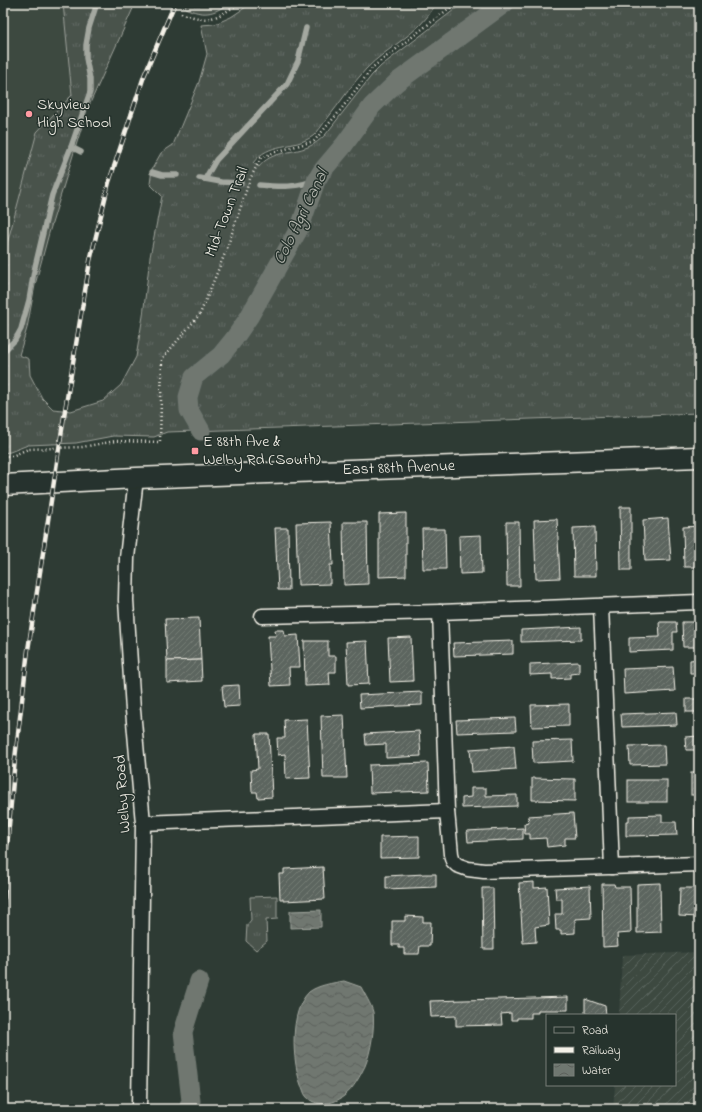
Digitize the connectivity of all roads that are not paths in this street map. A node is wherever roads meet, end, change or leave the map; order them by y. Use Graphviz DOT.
graph roads {
  1 [pos="699,457"];
  2 [pos="136,478"];
  3 [pos="3,485"];
  4 [pos="699,602"];
  5 [pos="601,606"];
  6 [pos="440,612"];
  7 [pos="262,616"];
  8 [pos="447,812"];
  9 [pos="143,823"];
  10 [pos="699,864"];
  11 [pos="612,867"];
  12 [pos="139,1109"];
  1 -- 2 [label="main road, East 88th Avenue"];
  2 -- 3 [label="main road, East 88th Avenue"];
  2 -- 9 [label="street, Welby Road"];
  4 -- 5 [label="street"];
  5 -- 6 [label="street"];
  5 -- 11 [label="street"];
  6 -- 7 [label="street"];
  6 -- 8 [label="street"];
  8 -- 9 [label="street"];
  8 -- 11 [label="street"];
  9 -- 12 [label="street, Welby Road"];
  10 -- 11 [label="street"];
}
